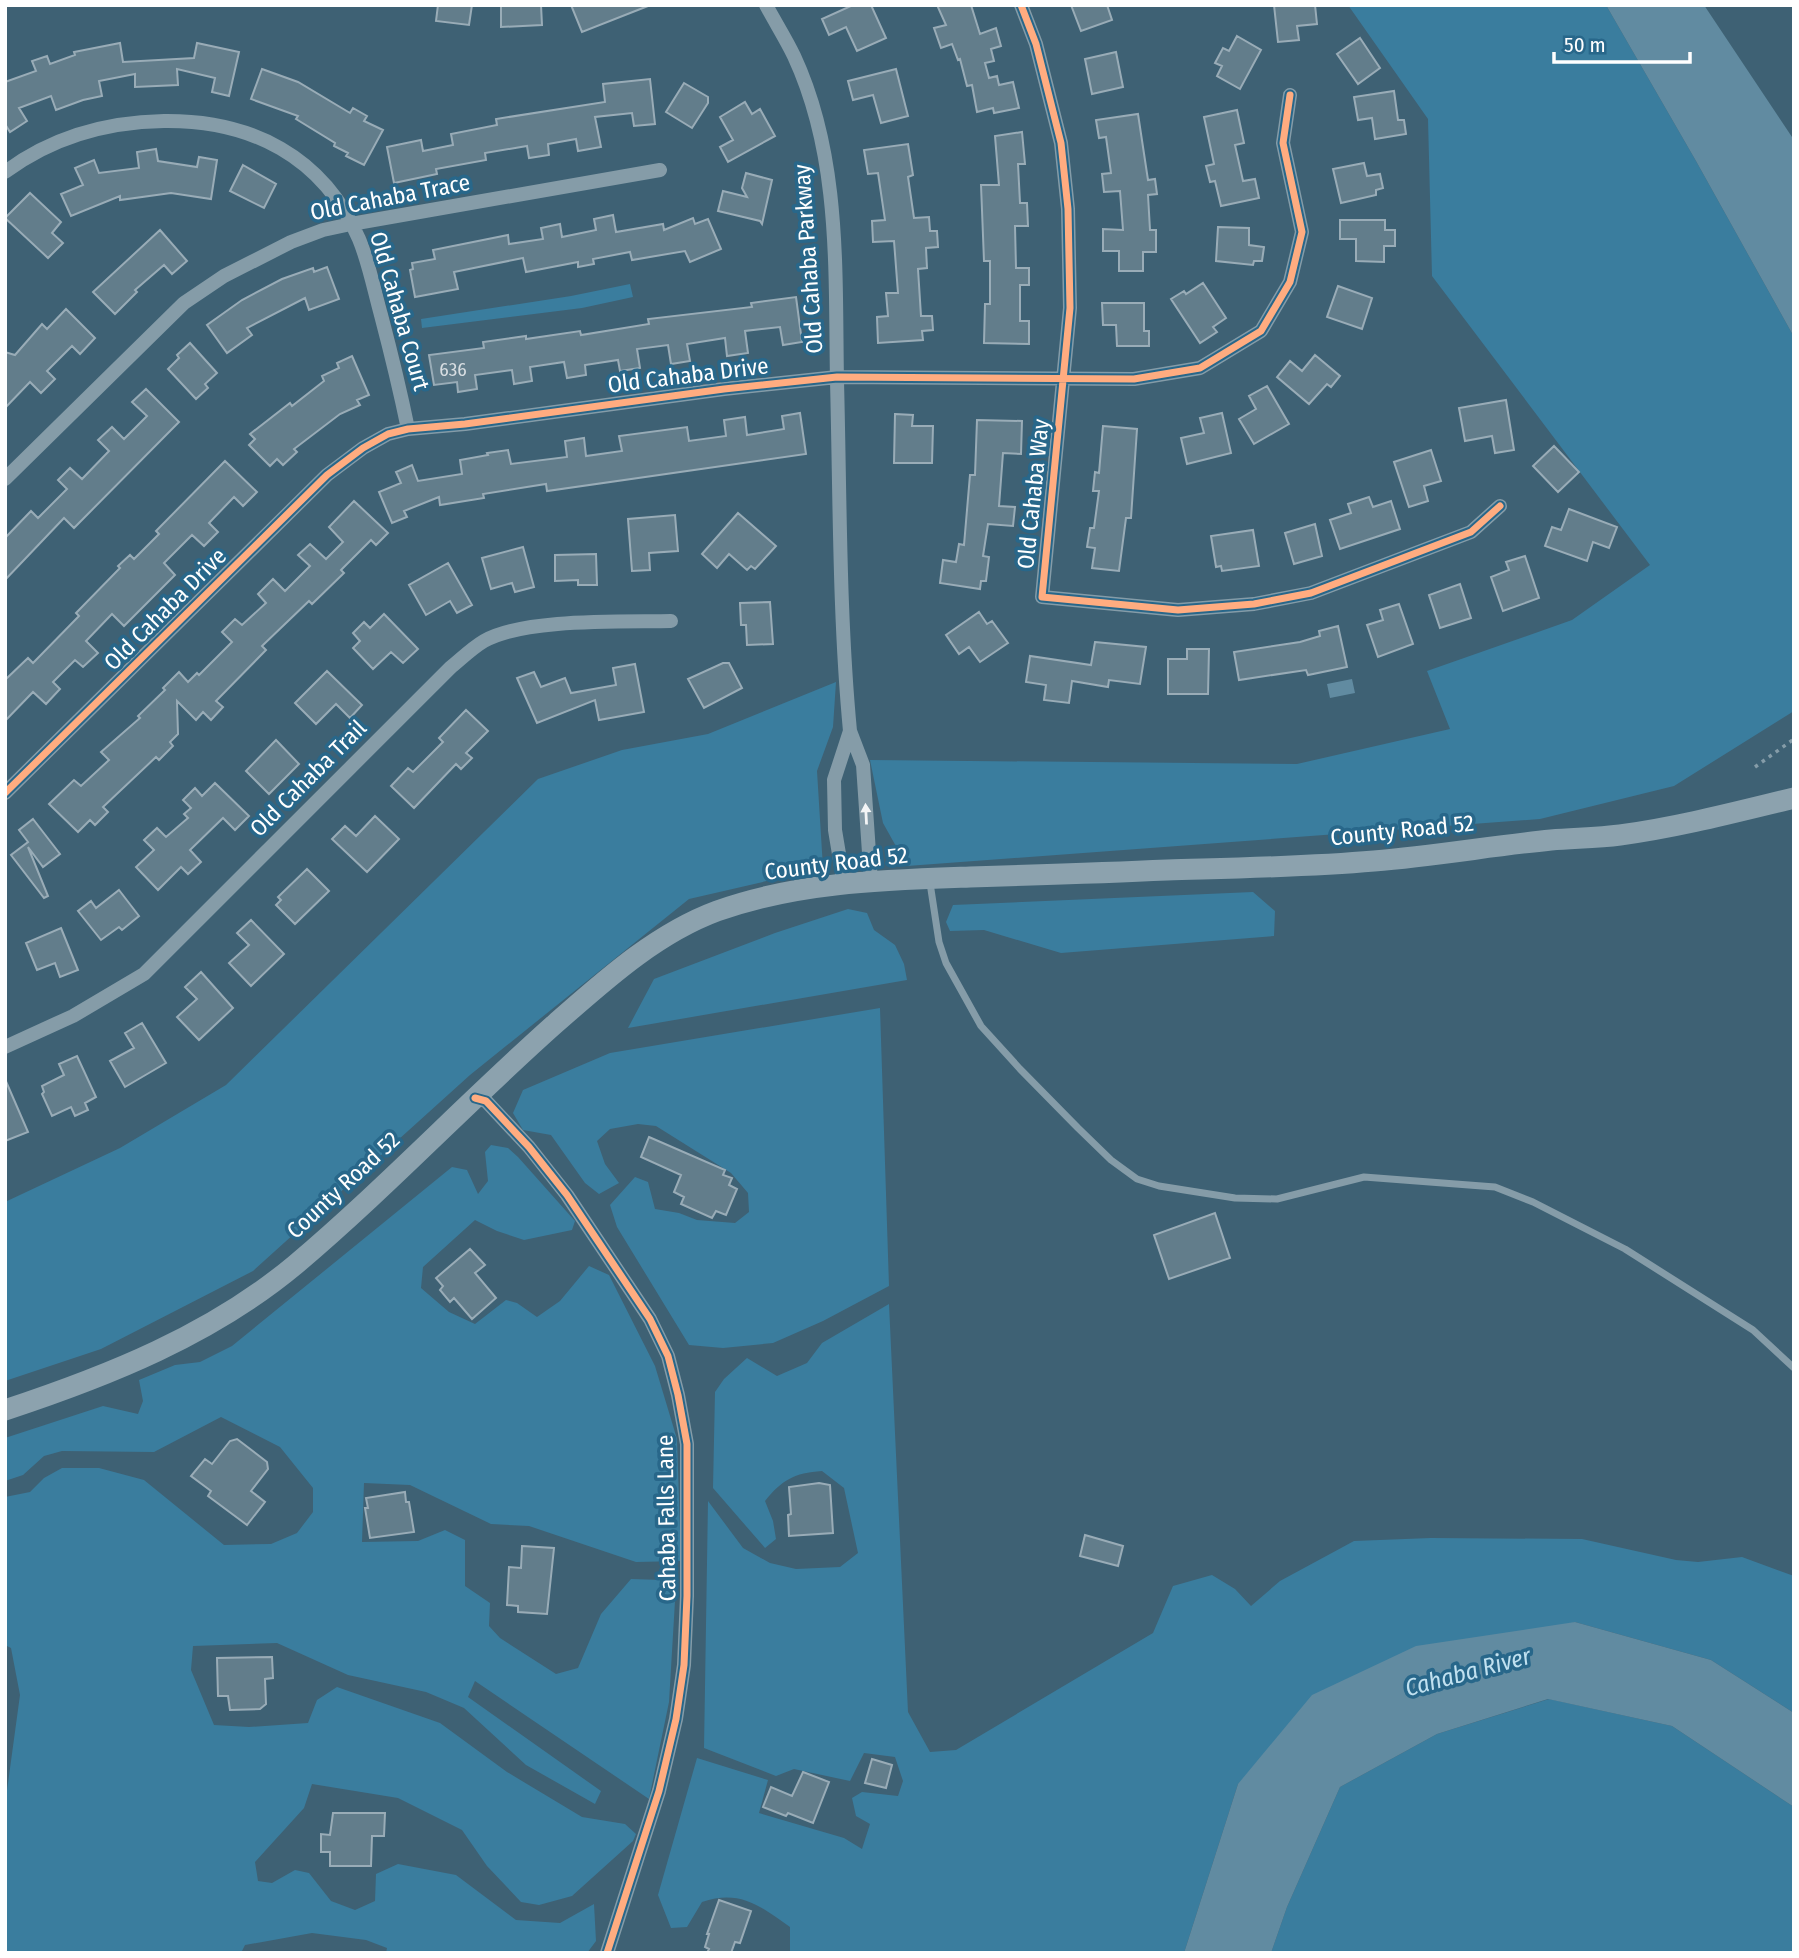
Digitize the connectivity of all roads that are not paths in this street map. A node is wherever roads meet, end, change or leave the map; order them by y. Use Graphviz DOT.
graph roads {
  1 [pos="766,5"];
  2 [pos="1021,5"];
  3 [pos="1290,95"];
  4 [pos="660,170"];
  5 [pos="5,172"];
  6 [pos="351,224"];
  7 [pos="837,377"];
  8 [pos="1064,379"];
  9 [pos="408,429"];
  10 [pos="5,479"];
  11 [pos="1500,506"];
  12 [pos="671,621"];
  13 [pos="850,731"];
  14 [pos="5,793"];
  15 [pos="1794,798"];
  16 [pos="930,878"];
  17 [pos="872,882"];
  18 [pos="844,884"];
  19 [pos="5,1046"];
  20 [pos="475,1098"];
  21 [pos="1794,1368"];
  22 [pos="5,1410"];
  23 [pos="607,1953"];
  1 -- 7 [label="street, Old Cahaba Parkway"];
  2 -- 8 [label="street, Old Cahaba Way"];
  3 -- 8 [label="street, Old Cahaba Drive"];
  4 -- 6 [label="street, Old Cahaba Trace"];
  5 -- 6 [label="street, Old Cahaba Court"];
  6 -- 9 [label="street, Old Cahaba Court"];
  6 -- 10 [label="street, Old Cahaba Trace"];
  7 -- 8 [label="street, Old Cahaba Drive"];
  7 -- 9 [label="street, Old Cahaba Drive"];
  7 -- 13 [label="street, Old Cahaba Parkway"];
  8 -- 11 [label="street, Old Cahaba Way"];
  9 -- 14 [label="street, Old Cahaba Drive"];
  12 -- 19 [label="street, Old Cahaba Trail"];
  17 -- 13 [label="street, Old Cahaba Parkway, one-way"];
  13 -- 18 [label="street, Old Cahaba Parkway"];
  15 -- 16 [label="main road, County Road 52"];
  16 -- 17 [label="main road, County Road 52"];
  16 -- 21 [label="lane"];
  17 -- 18 [label="main road, County Road 52"];
  18 -- 20 [label="main road, County Road 52"];
  20 -- 22 [label="main road, County Road 52"];
  20 -- 23 [label="street, Cahaba Falls Lane"];
}
